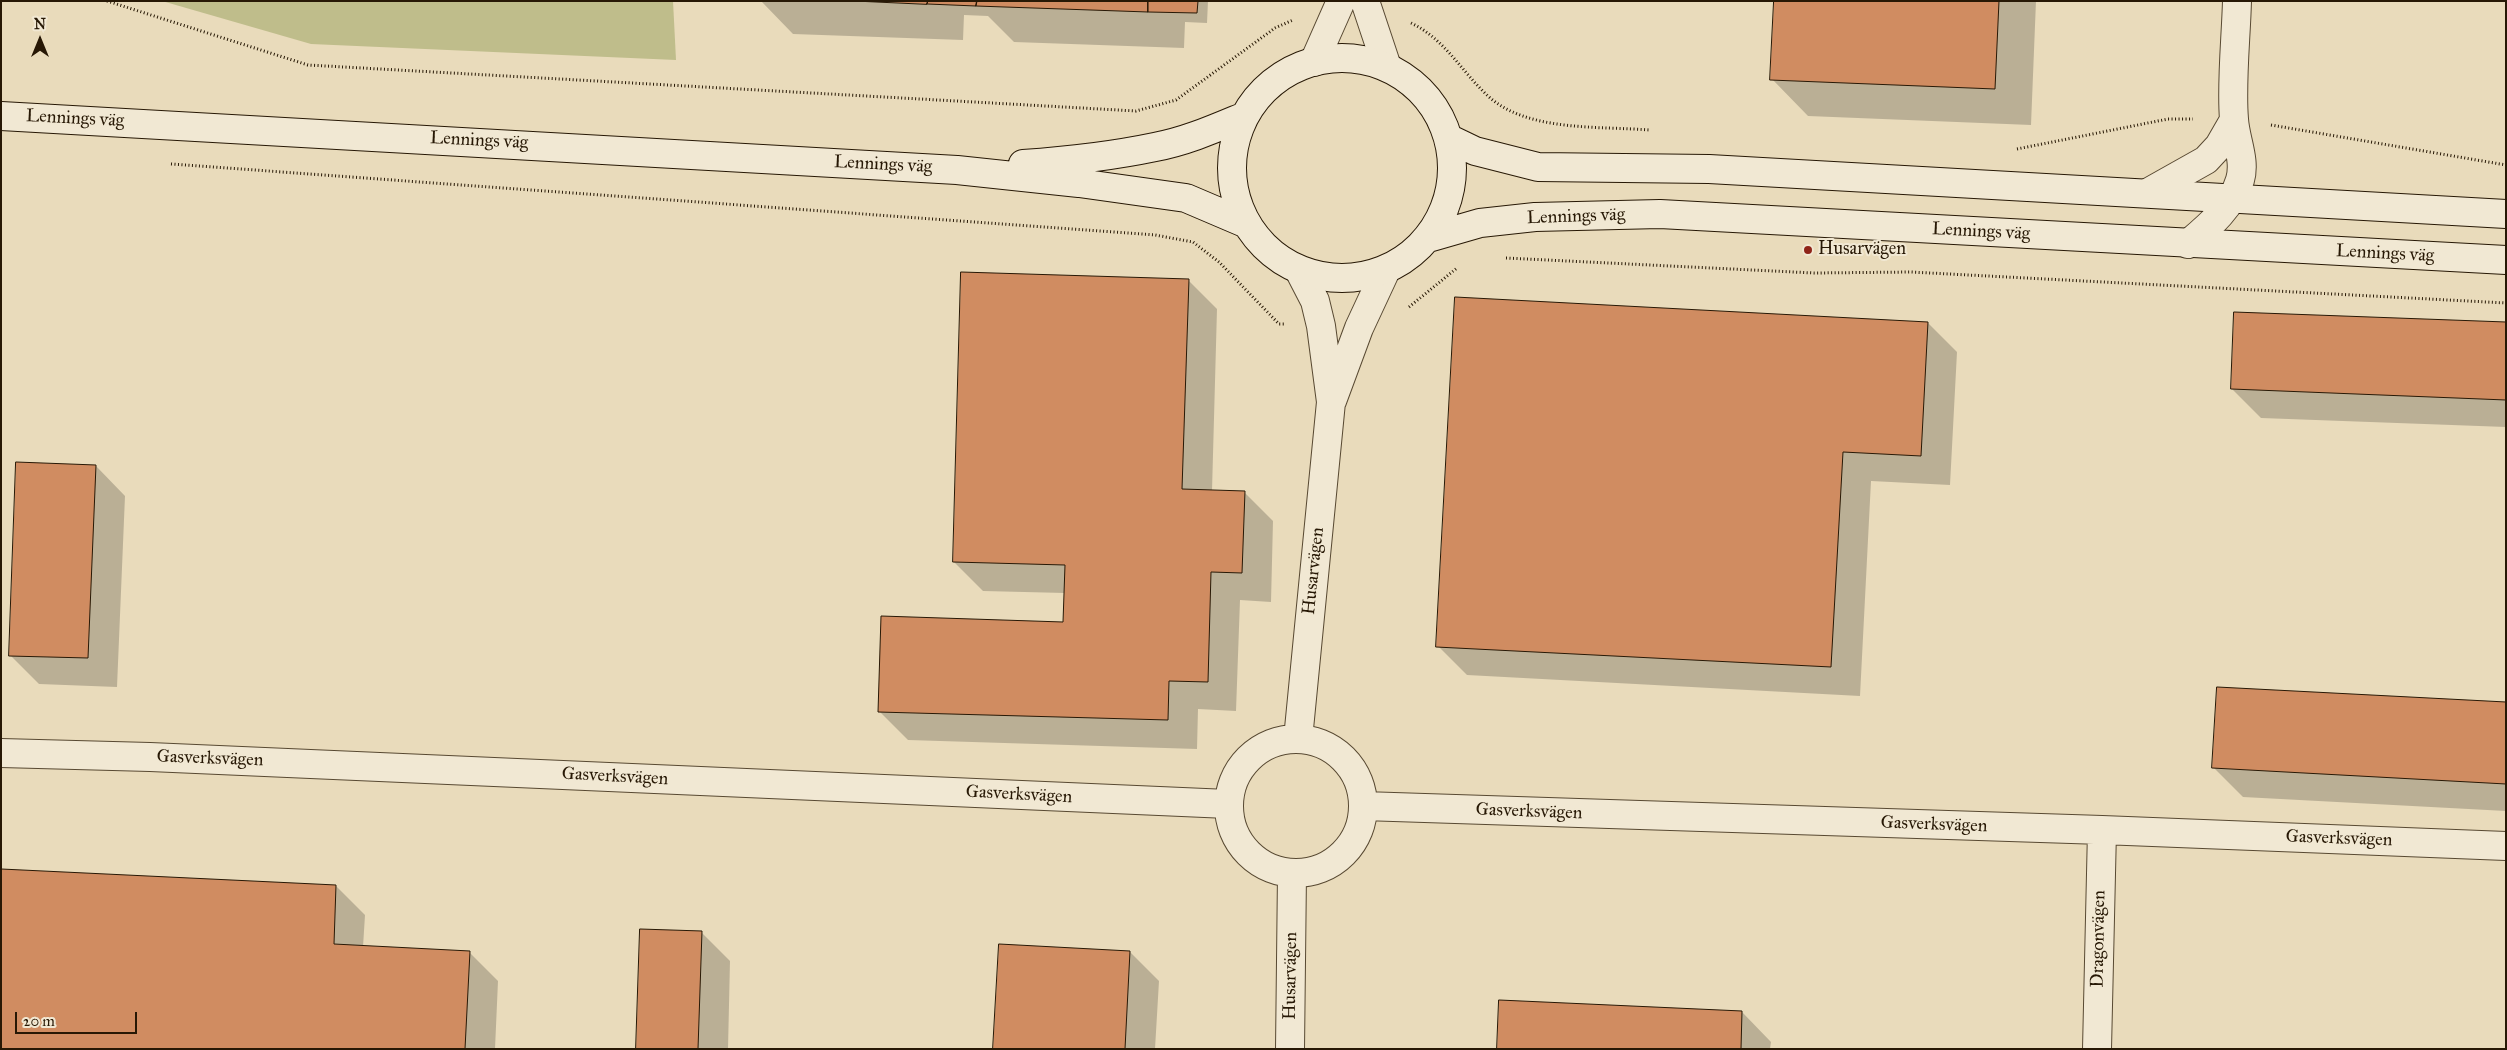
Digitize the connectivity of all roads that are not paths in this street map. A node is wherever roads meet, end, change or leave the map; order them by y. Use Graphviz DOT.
graph roads {
  1 [pos="1341,1"];
  2 [pos="1365,1"];
  3 [pos="2237,1"];
  4 [pos="1314,62"];
  5 [pos="1387,67"];
  6 [pos="1,116"];
  7 [pos="1245,116"];
  8 [pos="2234,120"];
  9 [pos="1448,138"];
  10 [pos="957,170"];
  11 [pos="2150,192"];
  12 [pos="2232,197"];
  13 [pos="2506,214"];
  14 [pos="1247,224"];
  15 [pos="1428,238"];
  16 [pos="2188,244"];
  17 [pos="2506,260"];
  18 [pos="1299,270"];
  19 [pos="1386,270"];
  20 [pos="1331,402"];
  21 [pos="1298,739"];
  22 [pos="1,753"];
  23 [pos="1228,804"];
  24 [pos="1363,806"];
  25 [pos="2102,830"];
  26 [pos="2506,846"];
  27 [pos="1292,873"];
  28 [pos="1290,1049"];
  29 [pos="2097,1049"];
  1 -- 4 [label="main road"];
  2 -- 5 [label="main road"];
  3 -- 8 [label="main road"];
  4 -- 5 [label="main road"];
  4 -- 7 [label="main road"];
  5 -- 9 [label="main road"];
  6 -- 10 [label="main road, Lennings väg"];
  7 -- 10 [label="main road, Lennings väg"];
  7 -- 14 [label="main road"];
  8 -- 11 [label="main road"];
  8 -- 12 [label="main road"];
  9 -- 11 [label="main road"];
  9 -- 15 [label="main road"];
  10 -- 14 [label="main road, Lennings väg"];
  11 -- 12 [label="main road"];
  12 -- 13 [label="main road"];
  12 -- 16 [label="main road"];
  14 -- 18 [label="main road"];
  15 -- 16 [label="main road, Lennings väg"];
  15 -- 19 [label="main road"];
  16 -- 17 [label="main road, Lennings väg"];
  18 -- 19 [label="main road"];
  18 -- 20 [label="main road, Husarvägen"];
  19 -- 20 [label="main road, Husarvägen"];
  20 -- 21 [label="main road, Husarvägen"];
  21 -- 23 [label="main road"];
  21 -- 24 [label="main road"];
  22 -- 23 [label="main road, Gasverksvägen"];
  23 -- 27 [label="main road"];
  24 -- 25 [label="main road, Gasverksvägen"];
  24 -- 27 [label="main road"];
  25 -- 26 [label="main road, Gasverksvägen"];
  25 -- 29 [label="main road, Dragonvägen"];
  27 -- 28 [label="main road, Husarvägen"];
}
